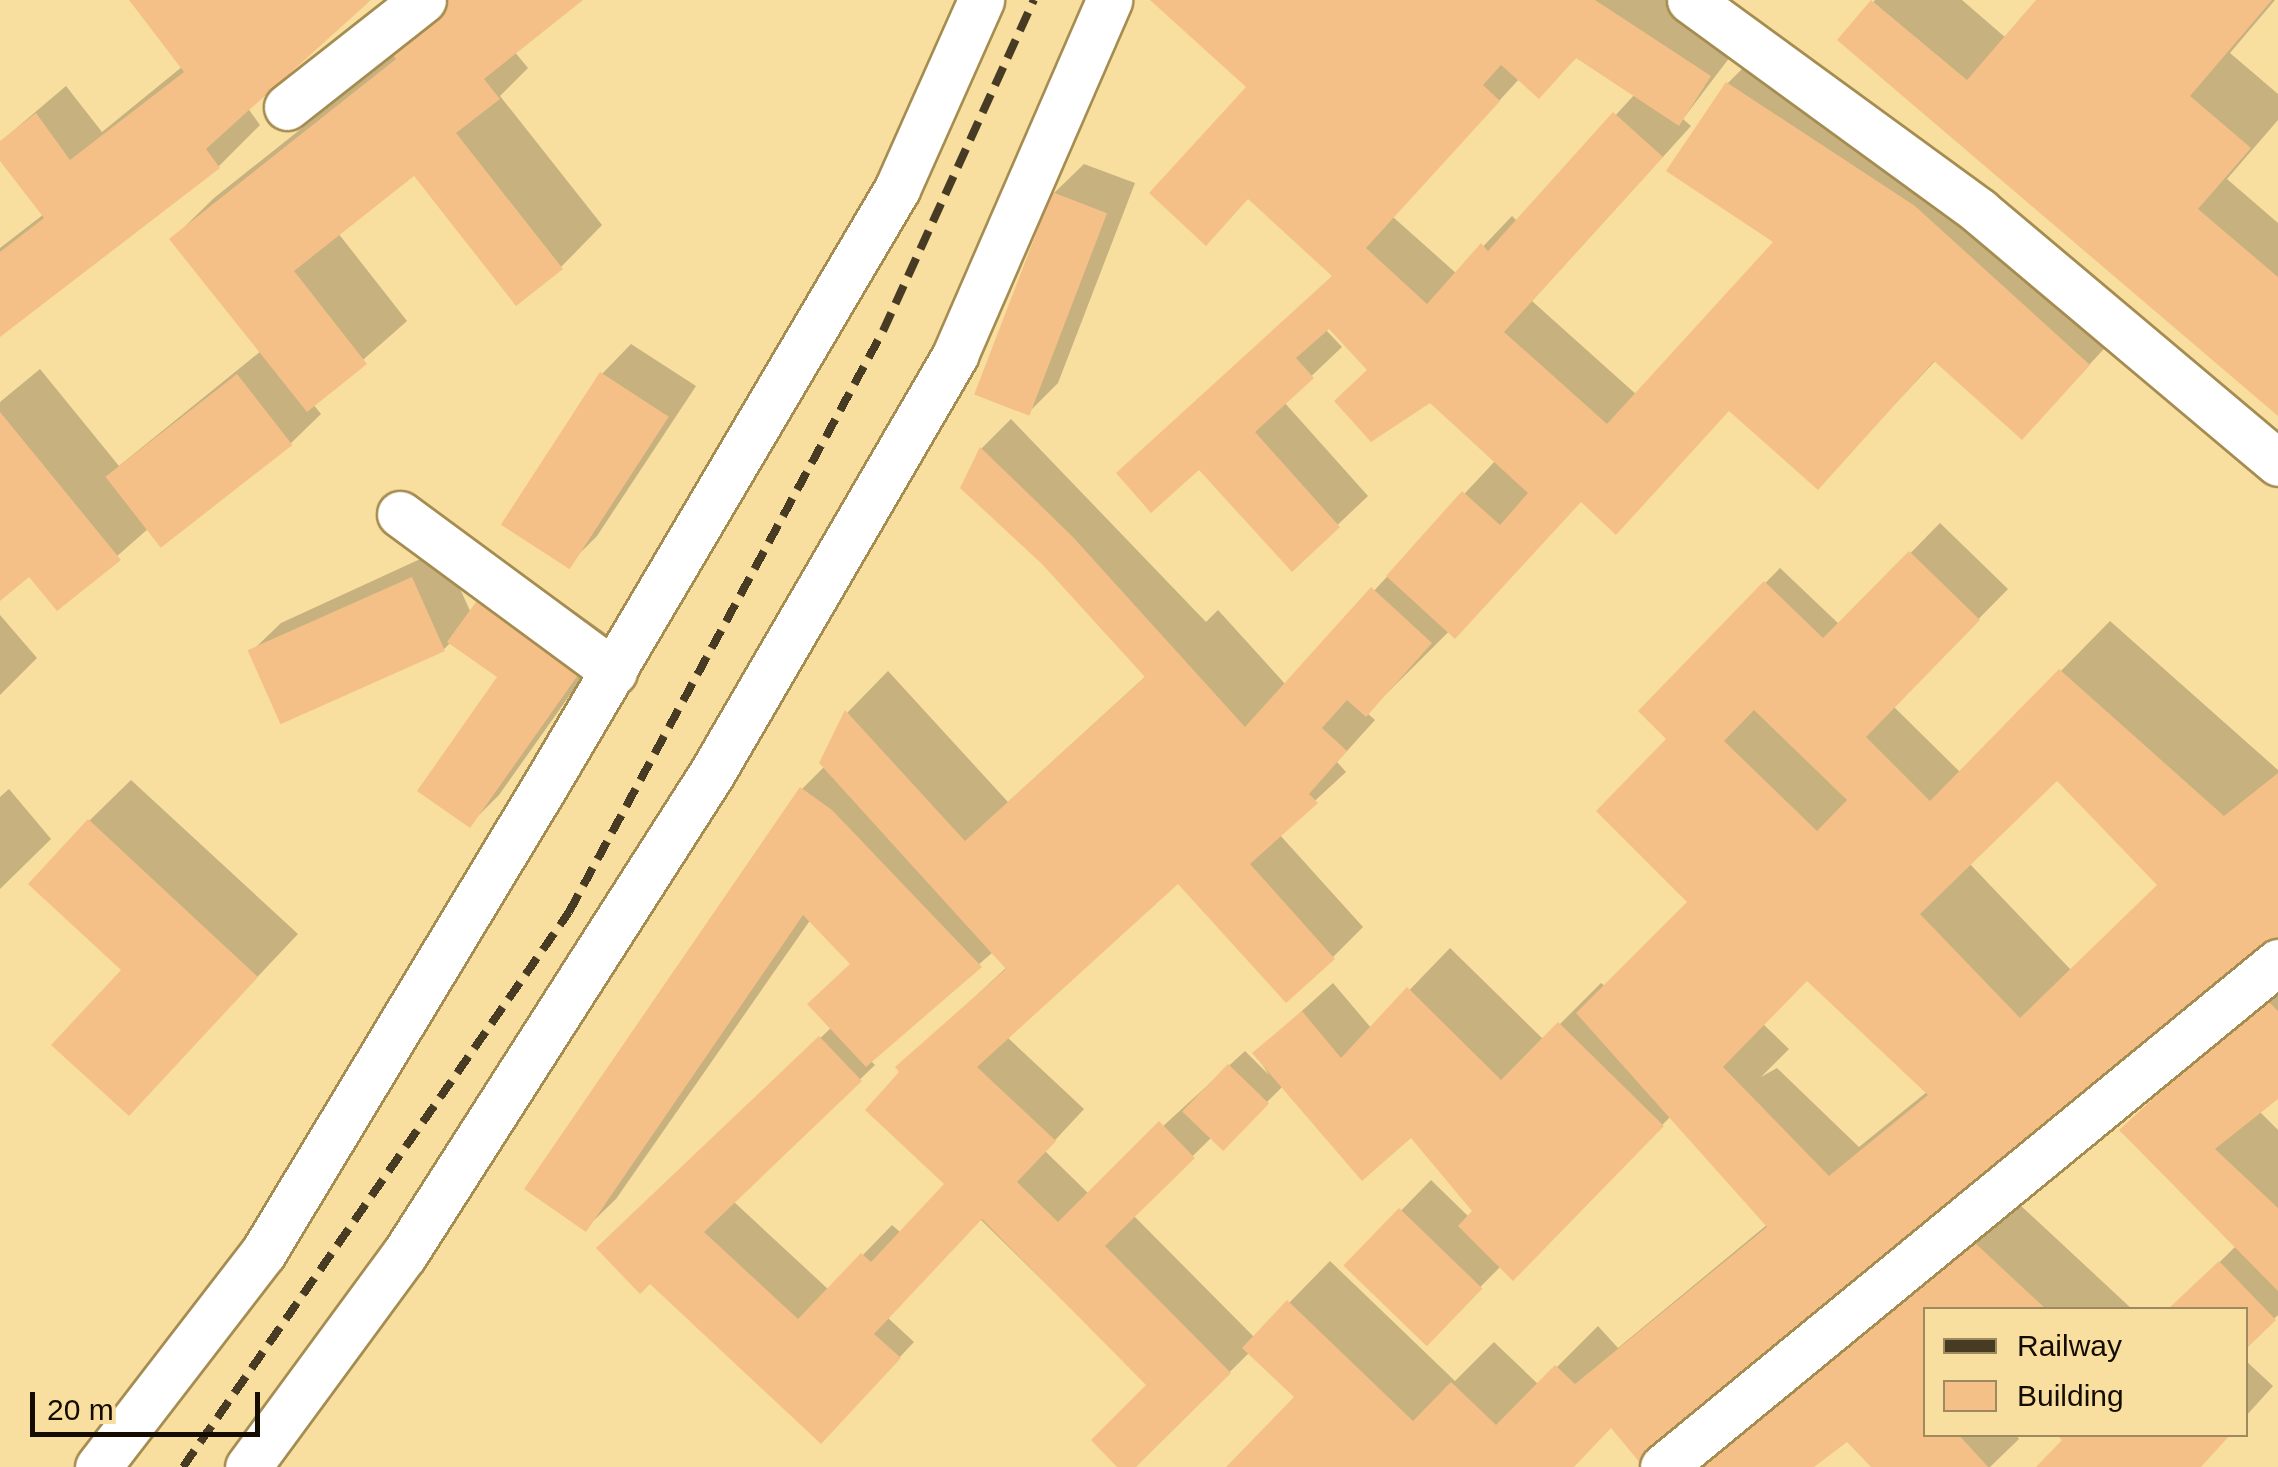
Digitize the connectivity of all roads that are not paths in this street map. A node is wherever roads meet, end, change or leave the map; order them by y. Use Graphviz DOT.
graph roads {
  1 [pos="423,0"];
  2 [pos="981,0"];
  3 [pos="1109,0"];
  4 [pos="1690,0"];
  5 [pos="287,108"];
  6 [pos="2278,463"];
  7 [pos="400,514"];
  8 [pos="614,672"];
  9 [pos="2278,962"];
  10 [pos="98,1467"];
  11 [pos="248,1467"];
  12 [pos="1663,1467"];
  1 -- 5 [label="lane"];
  2 -- 8 [label="lane"];
  3 -- 11 [label="lane"];
  4 -- 6 [label="lane"];
  7 -- 8 [label="lane"];
  8 -- 10 [label="lane"];
  9 -- 12 [label="lane"];
}
